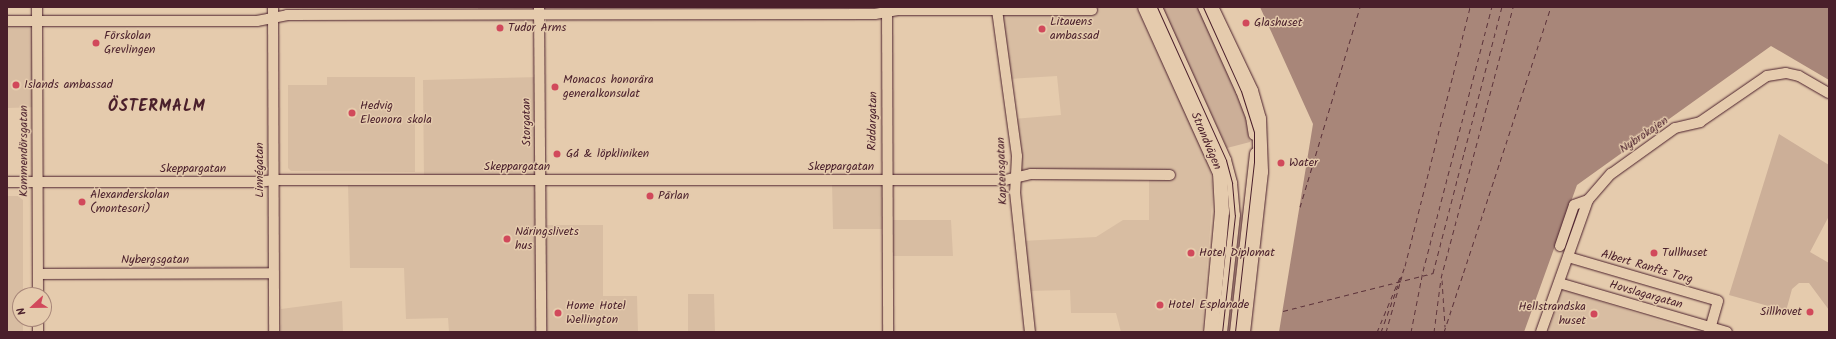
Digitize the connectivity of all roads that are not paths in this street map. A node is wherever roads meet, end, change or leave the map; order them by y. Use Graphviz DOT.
graph roads {
  1 [pos="37,7"];
  2 [pos="1145,7"];
  3 [pos="1157,7"];
  4 [pos="1203,7"];
  5 [pos="1211,7"];
  6 [pos="887,9"];
  7 [pos="997,10"];
  8 [pos="1092,10"];
  9 [pos="539,11"];
  10 [pos="273,12"];
  11 [pos="38,20"];
  12 [pos="7,21"];
  13 [pos="1829,93"];
  14 [pos="1170,175"];
  15 [pos="274,180"];
  16 [pos="886,180"];
  17 [pos="1014,180"];
  18 [pos="541,181"];
  19 [pos="7,182"];
  20 [pos="38,182"];
  21 [pos="1588,200"];
  22 [pos="1560,246"];
  23 [pos="1568,257"];
  24 [pos="273,273"];
  25 [pos="38,274"];
  26 [pos="1559,283"];
  27 [pos="38,287"];
  28 [pos="1710,330"];
  29 [pos="274,332"];
  30 [pos="541,332"];
  31 [pos="888,332"];
  32 [pos="1030,332"];
  33 [pos="1211,332"];
  34 [pos="1222,332"];
  35 [pos="1235,332"];
  36 [pos="1243,332"];
  37 [pos="1541,332"];
  38 [pos="1726,332"];
  1 -- 11 [label="street, Kommendörsgatan"];
  2 -- 33 [label="street, Strandvägen"];
  3 -- 34 [label="street, Strandvägen"];
  4 -- 35 [label="street"];
  5 -- 36 [label="street"];
  6 -- 7 [label="street"];
  6 -- 9 [label="street"];
  6 -- 16 [label="street, Riddargatan"];
  7 -- 8 [label="street"];
  7 -- 17 [label="street, Kaptensgatan"];
  9 -- 10 [label="street"];
  9 -- 18 [label="street, Storgatan"];
  10 -- 11 [label="street"];
  10 -- 15 [label="street, Linnégatan"];
  11 -- 12 [label="street"];
  11 -- 20 [label="street, Kommendörsgatan"];
  13 -- 21 [label="street, Nybrokajen"];
  14 -- 17 [label="street, Skeppargatan"];
  15 -- 18 [label="street, Skeppargatan"];
  15 -- 20 [label="street, Skeppargatan"];
  15 -- 24 [label="street, Linnégatan"];
  16 -- 17 [label="street, Skeppargatan"];
  16 -- 18 [label="street, Skeppargatan"];
  16 -- 31 [label="street, Riddargatan"];
  17 -- 32 [label="street, Kaptensgatan"];
  18 -- 30 [label="street, Storgatan"];
  19 -- 20 [label="street, Skeppargatan"];
  20 -- 25 [label="street, Kommendörsgatan"];
  21 -- 22 [label="street, Nybrokajen"];
  21 -- 23 [label="street, Nybrokajen"];
  23 -- 26 [label="street, Nybrokajen"];
  23 -- 28 [label="street, Albert Ranfts Torg"];
  24 -- 25 [label="street, Nybergsgatan"];
  24 -- 29 [label="street, Linnégatan"];
  25 -- 27 [label="street, Kommendörsgatan"];
  26 -- 28 [label="street, Hovslagargatan"];
  26 -- 37 [label="street, Nybrokajen"];
  28 -- 38 [label="street, Hovslagargatan"];
}
